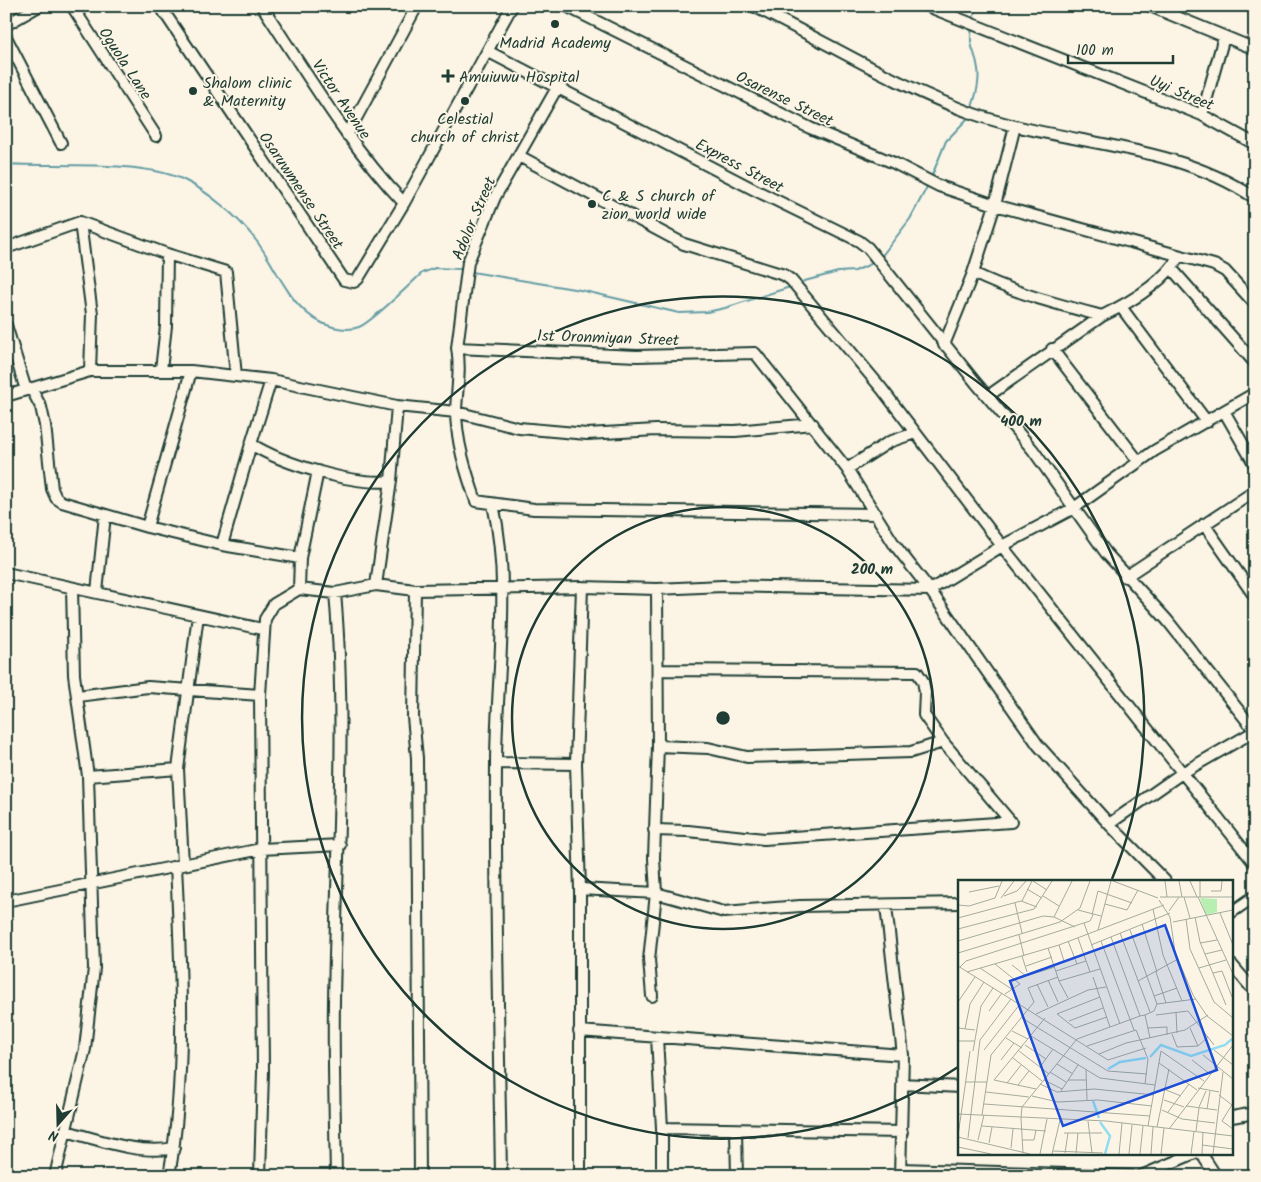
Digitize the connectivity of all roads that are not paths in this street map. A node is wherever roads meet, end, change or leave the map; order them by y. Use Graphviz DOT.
graph roads {
  1 [pos="39,6"];
  2 [pos="72,6"];
  3 [pos="160,6"];
  4 [pos="262,6"];
  5 [pos="417,6"];
  6 [pos="512,6"];
  7 [pos="566,6"];
  8 [pos="754,6"];
  9 [pos="927,6"];
  10 [pos="1150,6"];
  11 [pos="6,26"];
  12 [pos="6,37"];
  13 [pos="1224,37"];
  14 [pos="1255,49"];
  15 [pos="489,52"];
  16 [pos="558,86"];
  17 [pos="1202,115"];
  18 [pos="1015,126"];
  19 [pos="347,135"];
  20 [pos="156,136"];
  21 [pos="62,143"];
  22 [pos="1255,144"];
  23 [pos="518,156"];
  24 [pos="1255,198"];
  25 [pos="404,203"];
  26 [pos="996,205"];
  27 [pos="80,222"];
  28 [pos="6,248"];
  29 [pos="167,254"];
  30 [pos="1179,256"];
  31 [pos="1172,269"];
  32 [pos="973,273"];
  33 [pos="1255,304"];
  34 [pos="1121,307"];
  35 [pos="1102,316"];
  36 [pos="6,324"];
  37 [pos="944,345"];
  38 [pos="457,348"];
  39 [pos="1052,349"];
  40 [pos="1255,363"];
  41 [pos="161,370"];
  42 [pos="90,371"];
  43 [pos="191,371"];
  44 [pos="236,376"];
  45 [pos="271,380"];
  46 [pos="26,390"];
  47 [pos="1255,393"];
  48 [pos="6,396"];
  49 [pos="988,396"];
  50 [pos="397,406"];
  51 [pos="1224,411"];
  52 [pos="456,412"];
  53 [pos="1207,422"];
  54 [pos="813,424"];
  55 [pos="915,432"];
  56 [pos="251,444"];
  57 [pos="1139,462"];
  58 [pos="1255,466"];
  59 [pos="847,469"];
  60 [pos="318,471"];
  61 [pos="391,481"];
  62 [pos="1255,491"];
  63 [pos="493,504"];
  64 [pos="1074,508"];
  65 [pos="876,514"];
  66 [pos="105,515"];
  67 [pos="1204,524"];
  68 [pos="147,527"];
  69 [pos="222,545"];
  70 [pos="1002,546"];
  71 [pos="300,558"];
  72 [pos="6,573"];
  73 [pos="1125,577"];
  74 [pos="376,585"];
  75 [pos="582,587"];
  76 [pos="72,588"];
  77 [pos="502,588"];
  78 [pos="299,589"];
  79 [pos="657,589"];
  80 [pos="415,590"];
  81 [pos="930,590"];
  82 [pos="97,592"];
  83 [pos="335,593"];
  84 [pos="1255,598"];
  85 [pos="198,615"];
  86 [pos="262,630"];
  87 [pos="658,670"];
  88 [pos="188,690"];
  89 [pos="260,695"];
  90 [pos="78,696"];
  91 [pos="1255,731"];
  92 [pos="943,742"];
  93 [pos="658,746"];
  94 [pos="496,763"];
  95 [pos="576,764"];
  96 [pos="178,769"];
  97 [pos="1182,773"];
  98 [pos="88,776"];
  99 [pos="1109,824"];
  100 [pos="654,830"];
  101 [pos="340,845"];
  102 [pos="261,849"];
  103 [pos="1255,864"];
  104 [pos="179,865"];
  105 [pos="1163,879"];
  106 [pos="92,883"];
  107 [pos="580,889"];
  108 [pos="656,893"];
  109 [pos="1255,896"];
  110 [pos="6,901"];
  111 [pos="958,903"];
  112 [pos="886,906"];
  113 [pos="1234,911"];
  114 [pos="1234,966"];
  115 [pos="1254,990"];
  116 [pos="652,996"];
  117 [pos="579,1031"];
  118 [pos="657,1037"];
  119 [pos="903,1055"];
  120 [pos="902,1084"];
  121 [pos="958,1087"];
  122 [pos="1255,1113"];
  123 [pos="1234,1117"];
  124 [pos="662,1128"];
  125 [pos="66,1131"];
  126 [pos="736,1131"];
  127 [pos="902,1132"];
  128 [pos="174,1148"];
  129 [pos="1193,1154"];
  130 [pos="1202,1154"];
  131 [pos="901,1172"];
  132 [pos="56,1176"];
  133 [pos="169,1176"];
  134 [pos="260,1176"];
  135 [pos="336,1176"];
  136 [pos="420,1176"];
  137 [pos="500,1176"];
  138 [pos="580,1176"];
  139 [pos="662,1176"];
  140 [pos="737,1176"];
  141 [pos="1131,1176"];
  142 [pos="1141,1176"];
  143 [pos="1216,1176"];
  1 -- 11 [label="street"];
  2 -- 20 [label="street, Oguola Lane"];
  3 -- 25 [label="street, Osaruwmense Street"];
  4 -- 19 [label="street, Victor Avenue"];
  5 -- 19 [label="street"];
  6 -- 15 [label="street"];
  7 -- 26 [label="street, Osarense Street"];
  8 -- 18 [label="street"];
  9 -- 17 [label="street, Uyi Street"];
  10 -- 13 [label="street"];
  12 -- 21 [label="street"];
  13 -- 14 [label="street"];
  13 -- 17 [label="street"];
  15 -- 16 [label="street, Express Street"];
  15 -- 25 [label="street"];
  16 -- 23 [label="street, Adolor Street"];
  16 -- 37 [label="street, Express Street"];
  17 -- 22 [label="street, Uyi Street"];
  18 -- 24 [label="street"];
  18 -- 26 [label="street"];
  19 -- 25 [label="street, Victor Avenue"];
  23 -- 38 [label="street, Adolor Street"];
  23 -- 55 [label="street"];
  26 -- 30 [label="street, Osarense Street"];
  26 -- 32 [label="street"];
  27 -- 28 [label="street"];
  27 -- 29 [label="street"];
  27 -- 42 [label="street"];
  29 -- 41 [label="street"];
  29 -- 44 [label="street"];
  30 -- 31 [label="street"];
  30 -- 33 [label="street, Osarense Street"];
  31 -- 34 [label="street"];
  31 -- 40 [label="street"];
  32 -- 35 [label="street"];
  32 -- 37 [label="street"];
  34 -- 35 [label="street"];
  34 -- 53 [label="street"];
  35 -- 39 [label="street"];
  36 -- 46 [label="street"];
  37 -- 49 [label="street, Express Street"];
  38 -- 52 [label="street, Adolor Street"];
  38 -- 54 [label="street, 1st Oronmiyan Street"];
  39 -- 49 [label="street"];
  39 -- 57 [label="street"];
  41 -- 42 [label="street"];
  41 -- 43 [label="street"];
  42 -- 46 [label="street"];
  43 -- 44 [label="street"];
  43 -- 68 [label="street"];
  44 -- 45 [label="street"];
  45 -- 50 [label="street"];
  45 -- 56 [label="street"];
  46 -- 48 [label="street"];
  46 -- 66 [label="street"];
  47 -- 51 [label="street"];
  49 -- 64 [label="street, Express Street"];
  50 -- 52 [label="street"];
  50 -- 61 [label="street"];
  51 -- 53 [label="street"];
  51 -- 58 [label="street"];
  52 -- 54 [label="street"];
  52 -- 63 [label="street, Adolor Street"];
  53 -- 57 [label="street"];
  54 -- 59 [label="street"];
  55 -- 59 [label="street"];
  55 -- 70 [label="street"];
  56 -- 60 [label="street"];
  56 -- 69 [label="street"];
  57 -- 64 [label="street"];
  59 -- 65 [label="street"];
  60 -- 61 [label="street"];
  60 -- 71 [label="street"];
  61 -- 74 [label="street"];
  62 -- 67 [label="street"];
  63 -- 65 [label="street"];
  63 -- 77 [label="street"];
  64 -- 70 [label="street"];
  64 -- 73 [label="street, Express Street"];
  65 -- 81 [label="street"];
  66 -- 68 [label="street"];
  66 -- 82 [label="street"];
  67 -- 73 [label="street"];
  67 -- 84 [label="street"];
  68 -- 69 [label="street"];
  69 -- 71 [label="street"];
  70 -- 81 [label="street"];
  70 -- 97 [label="street"];
  71 -- 78 [label="street"];
  72 -- 76 [label="street"];
  73 -- 91 [label="street, Express Street"];
  74 -- 80 [label="street"];
  74 -- 83 [label="street"];
  75 -- 77 [label="street"];
  75 -- 79 [label="street"];
  75 -- 95 [label="street"];
  76 -- 82 [label="street"];
  76 -- 90 [label="street"];
  77 -- 80 [label="street"];
  77 -- 94 [label="street"];
  78 -- 83 [label="street"];
  78 -- 86 [label="street"];
  79 -- 81 [label="street"];
  79 -- 87 [label="street"];
  80 -- 136 [label="street"];
  81 -- 99 [label="street"];
  82 -- 85 [label="street"];
  83 -- 101 [label="street"];
  85 -- 86 [label="street"];
  85 -- 88 [label="street"];
  86 -- 89 [label="street"];
  87 -- 92 [label="street"];
  87 -- 93 [label="street"];
  88 -- 89 [label="street"];
  88 -- 90 [label="street"];
  88 -- 96 [label="street"];
  89 -- 102 [label="street"];
  90 -- 98 [label="street"];
  91 -- 97 [label="street"];
  92 -- 93 [label="street"];
  92 -- 100 [label="street"];
  93 -- 100 [label="street"];
  94 -- 95 [label="street"];
  94 -- 137 [label="street"];
  95 -- 107 [label="street"];
  96 -- 98 [label="street"];
  96 -- 104 [label="street"];
  97 -- 99 [label="street"];
  97 -- 103 [label="street"];
  98 -- 106 [label="street"];
  99 -- 105 [label="street"];
  100 -- 108 [label="street"];
  101 -- 102 [label="street"];
  101 -- 135 [label="street"];
  102 -- 104 [label="street"];
  102 -- 134 [label="street"];
  104 -- 106 [label="street"];
  104 -- 128 [label="street"];
  106 -- 110 [label="street"];
  106 -- 125 [label="street"];
  107 -- 108 [label="street"];
  107 -- 117 [label="street"];
  108 -- 112 [label="street"];
  108 -- 116 [label="street"];
  109 -- 113 [label="street"];
  111 -- 112 [label="street"];
  112 -- 119 [label="street"];
  114 -- 115 [label="street"];
  117 -- 118 [label="street"];
  117 -- 138 [label="street"];
  118 -- 119 [label="street"];
  118 -- 124 [label="street"];
  119 -- 120 [label="street"];
  120 -- 121 [label="street"];
  120 -- 127 [label="street"];
  122 -- 123 [label="street"];
  124 -- 126 [label="street"];
  124 -- 139 [label="street"];
  125 -- 128 [label="street"];
  125 -- 132 [label="street"];
  126 -- 127 [label="street"];
  126 -- 140 [label="street"];
  127 -- 131 [label="street"];
  128 -- 133 [label="street"];
  129 -- 142 [label="street"];
  130 -- 143 [label="street"];
  131 -- 141 [label="street"];
}
